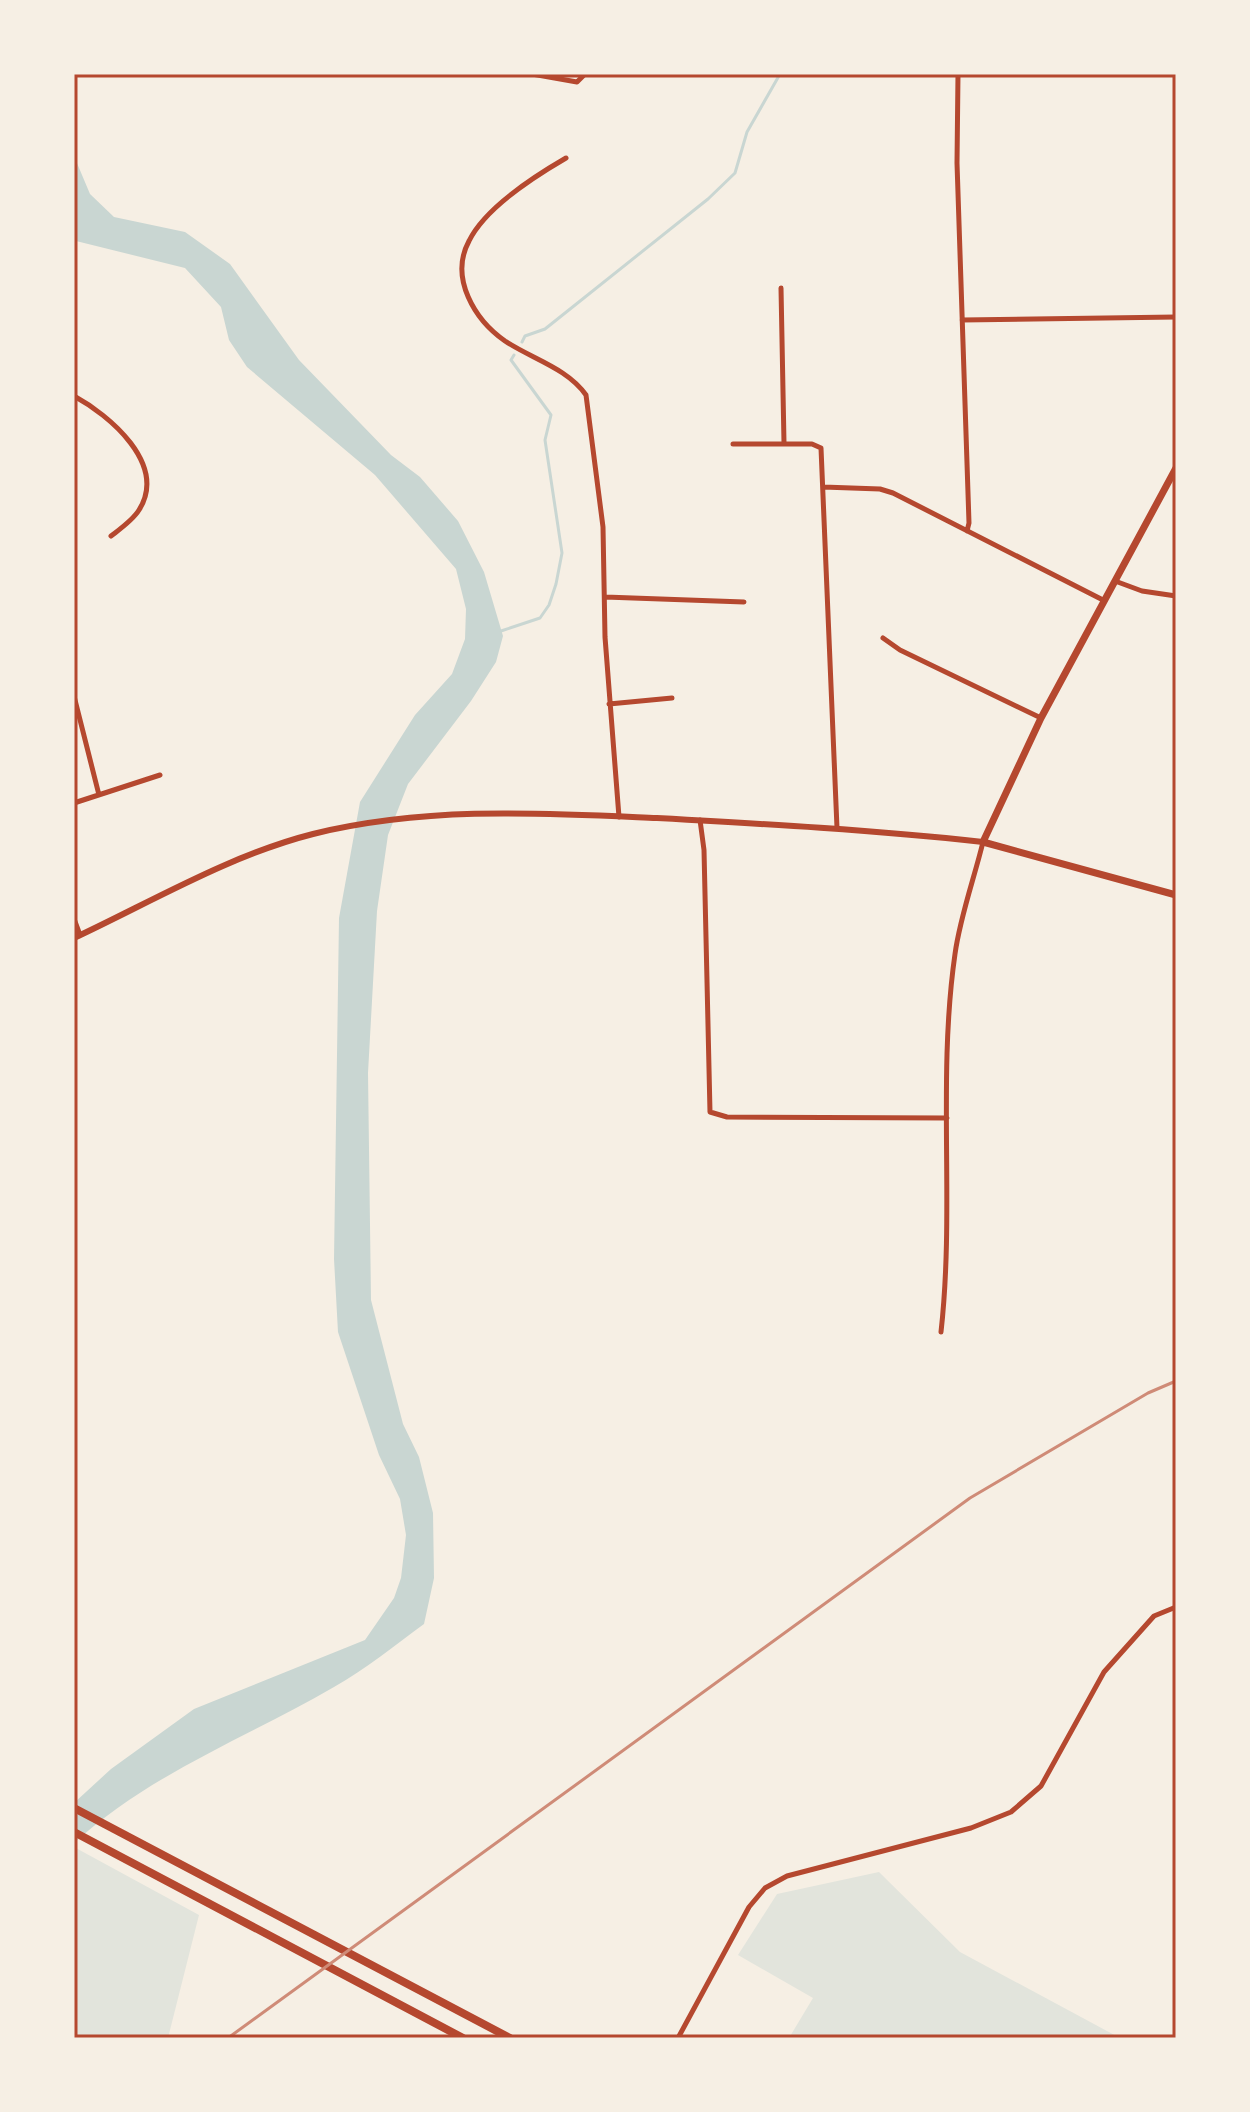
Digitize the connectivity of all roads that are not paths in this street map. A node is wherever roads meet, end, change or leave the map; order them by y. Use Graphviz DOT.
graph roads {
  1 [pos="532,74"];
  2 [pos="585,74"];
  3 [pos="958,74"];
  4 [pos="566,158"];
  5 [pos="781,288"];
  6 [pos="1176,317"];
  7 [pos="962,320"];
  8 [pos="74,396"];
  9 [pos="784,443"];
  10 [pos="733,444"];
  11 [pos="1176,468"];
  12 [pos="823,487"];
  13 [pos="967,531"];
  14 [pos="111,536"];
  15 [pos="1115,581"];
  16 [pos="1176,596"];
  17 [pos="605,597"];
  18 [pos="1103,600"];
  19 [pos="744,602"];
  20 [pos="883,638"];
  21 [pos="74,696"];
  22 [pos="672,698"];
  23 [pos="609,704"];
  24 [pos="1041,718"];
  25 [pos="160,775"];
  26 [pos="99,795"];
  27 [pos="74,803"];
  28 [pos="619,817"];
  29 [pos="700,820"];
  30 [pos="837,828"];
  31 [pos="983,842"];
  32 [pos="1176,895"];
  33 [pos="74,919"];
  34 [pos="77,937"];
  35 [pos="947,1118"];
  36 [pos="941,1332"];
  37 [pos="1176,1607"];
  38 [pos="74,1808"];
  39 [pos="74,1832"];
  40 [pos="226,1891"];
  41 [pos="216,1906"];
  42 [pos="463,2038"];
  43 [pos="510,2038"];
  44 [pos="678,2038"];
  1 -- 2 [label="street"];
  3 -- 7 [label="street"];
  4 -- 17 [label="street"];
  5 -- 9 [label="street"];
  6 -- 7 [label="street"];
  7 -- 13 [label="street"];
  8 -- 14 [label="street"];
  9 -- 10 [label="street"];
  9 -- 12 [label="street"];
  11 -- 15 [label="main road"];
  12 -- 13 [label="street"];
  12 -- 30 [label="street"];
  13 -- 18 [label="street"];
  15 -- 16 [label="street"];
  15 -- 18 [label="main road"];
  17 -- 19 [label="street"];
  17 -- 23 [label="street"];
  18 -- 24 [label="main road"];
  20 -- 24 [label="street"];
  21 -- 26 [label="street"];
  22 -- 23 [label="street"];
  23 -- 28 [label="street"];
  24 -- 31 [label="main road"];
  25 -- 26 [label="street"];
  26 -- 27 [label="street"];
  28 -- 29 [label="street"];
  28 -- 34 [label="street"];
  29 -- 30 [label="street"];
  29 -- 35 [label="street"];
  30 -- 31 [label="street"];
  31 -- 32 [label="main road"];
  31 -- 35 [label="street"];
  33 -- 34 [label="street"];
  35 -- 36 [label="street"];
  37 -- 44 [label="street"];
  38 -- 40 [label="highway"];
  39 -- 41 [label="highway"];
  40 -- 41 [label="highway"];
  40 -- 43 [label="highway"];
  41 -- 42 [label="highway"];
}
